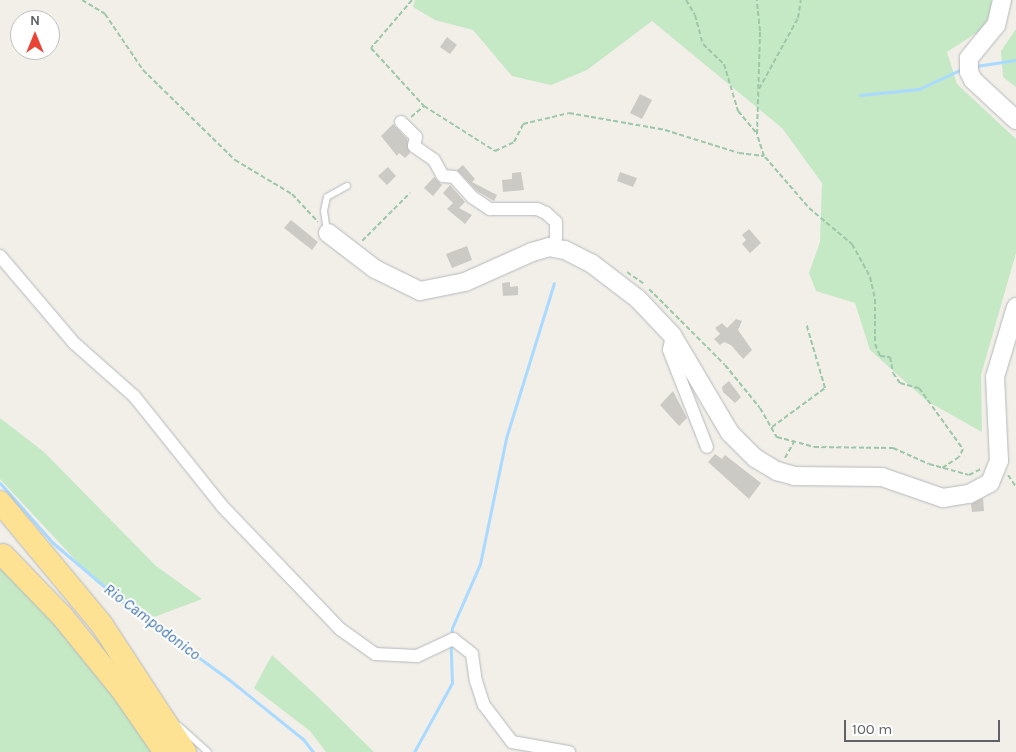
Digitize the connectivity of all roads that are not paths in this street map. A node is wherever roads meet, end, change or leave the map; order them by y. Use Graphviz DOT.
graph roads {
  1 [pos="1002,0"];
  2 [pos="1016,120"];
  3 [pos="400,122"];
  4 [pos="347,186"];
  5 [pos="328,233"];
  6 [pos="556,238"];
  7 [pos="0,256"];
  8 [pos="1016,308"];
  9 [pos="672,335"];
  10 [pos="707,447"];
  11 [pos="0,502"];
  12 [pos="3,555"];
  13 [pos="102,625"];
  14 [pos="165,752"];
  15 [pos="185,752"];
  16 [pos="208,752"];
  17 [pos="569,752"];
  1 -- 2 [label="street"];
  3 -- 6 [label="street"];
  4 -- 5 [label="lane"];
  5 -- 9 [label="street"];
  7 -- 17 [label="street"];
  8 -- 9 [label="street"];
  9 -- 10 [label="street"];
  11 -- 13 [label="highway"];
  12 -- 14 [label="highway"];
  13 -- 15 [label="highway"];
  13 -- 16 [label="lane"];
}
